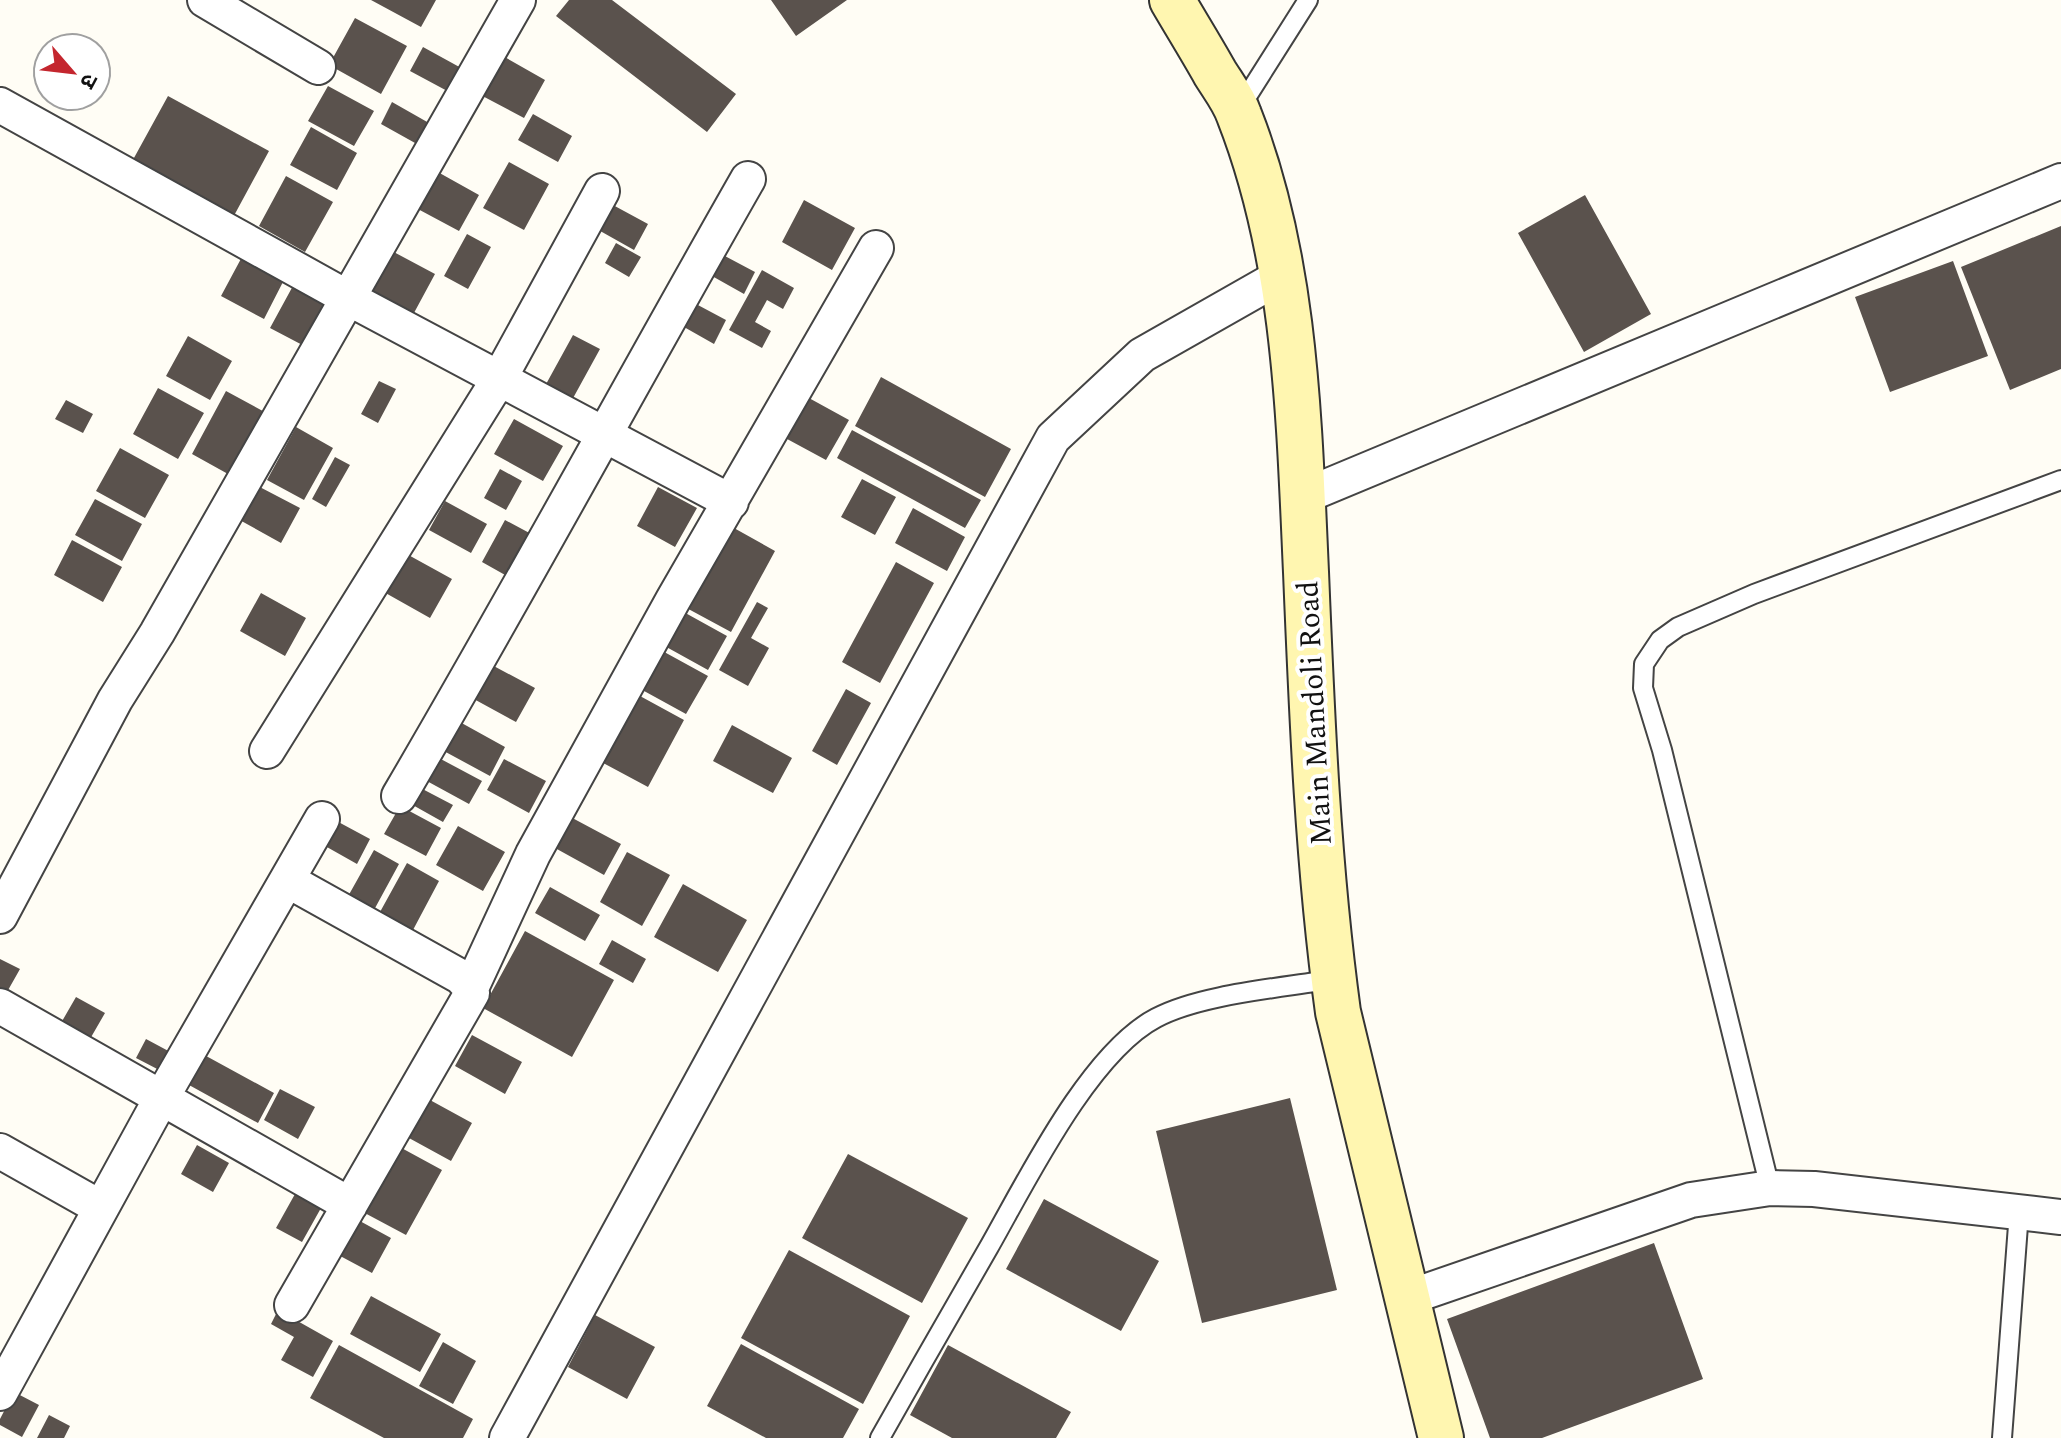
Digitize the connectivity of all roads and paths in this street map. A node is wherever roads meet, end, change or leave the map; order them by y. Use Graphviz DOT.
graph roads {
  1 [pos="205,0"];
  2 [pos="518,0"];
  3 [pos="1172,0"];
  4 [pos="1308,0"];
  5 [pos="318,67"];
  6 [pos="0,105"];
  7 [pos="1238,111"];
  8 [pos="748,179"];
  9 [pos="2061,181"];
  10 [pos="602,191"];
  11 [pos="876,248"];
  12 [pos="1281,276"];
  13 [pos="348,298"];
  14 [pos="499,379"];
  15 [pos="603,434"];
  16 [pos="2061,480"];
  17 [pos="1302,497"];
  18 [pos="731,502"];
  19 [pos="267,751"];
  20 [pos="399,796"];
  21 [pos="322,819"];
  22 [pos="287,880"];
  23 [pos="0,916"];
  24 [pos="1334,979"];
  25 [pos="471,988"];
  26 [pos="0,1006"];
  27 [pos="162,1097"];
  28 [pos="0,1151"];
  29 [pos="1770,1188"];
  30 [pos="350,1205"];
  31 [pos="101,1208"];
  32 [pos="2019,1212"];
  33 [pos="2061,1217"];
  34 [pos="1407,1298"];
  35 [pos="292,1305"];
  36 [pos="13,1338"];
  37 [pos="0,1393"];
  38 [pos="507,1438"];
  39 [pos="880,1438"];
  40 [pos="1441,1438"];
  41 [pos="2002,1438"];
  1 -- 5 [label="street"];
  2 -- 13 [label="street"];
  3 -- 7 [label="street, Main Mandoli Road"];
  4 -- 7 [label="lane"];
  6 -- 13 [label="street"];
  7 -- 12 [label="street, Main Mandoli Road"];
  8 -- 15 [label="street"];
  9 -- 17 [label="street"];
  10 -- 14 [label="street"];
  11 -- 18 [label="street"];
  12 -- 17 [label="street, Main Mandoli Road"];
  12 -- 38 [label="street"];
  13 -- 14 [label="street"];
  13 -- 23 [label="street"];
  14 -- 15 [label="street"];
  14 -- 19 [label="street"];
  15 -- 18 [label="street"];
  15 -- 20 [label="street"];
  16 -- 29 [label="lane"];
  17 -- 24 [label="street, Main Mandoli Road"];
  18 -- 25 [label="street"];
  21 -- 22 [label="street"];
  22 -- 25 [label="street"];
  22 -- 27 [label="street"];
  24 -- 34 [label="street, Main Mandoli Road"];
  24 -- 39 [label="lane"];
  25 -- 30 [label="street"];
  26 -- 27 [label="street"];
  27 -- 30 [label="street"];
  27 -- 31 [label="street"];
  28 -- 31 [label="street"];
  29 -- 32 [label="street"];
  29 -- 34 [label="street"];
  30 -- 35 [label="street"];
  31 -- 36 [label="street"];
  32 -- 33 [label="street"];
  32 -- 41 [label="lane"];
  34 -- 40 [label="street, Main Mandoli Road"];
  36 -- 37 [label="street"];
}
